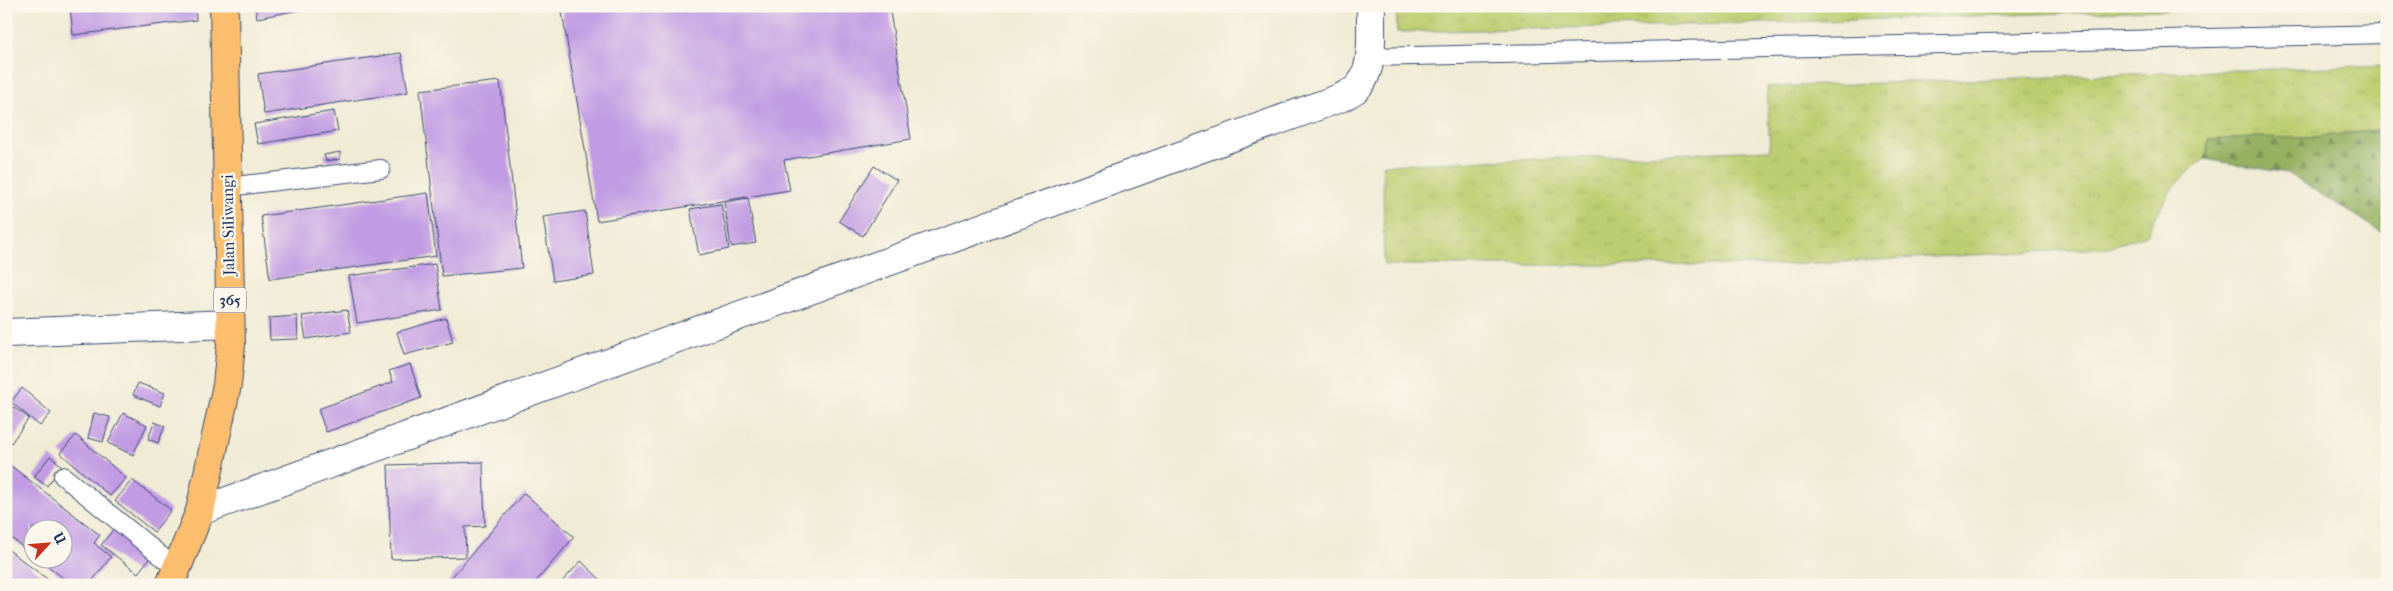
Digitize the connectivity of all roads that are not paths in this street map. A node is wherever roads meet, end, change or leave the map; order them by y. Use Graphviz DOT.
graph roads {
  1 [pos="224,6"];
  2 [pos="1370,6"];
  3 [pos="2387,34"];
  4 [pos="1370,57"];
  5 [pos="381,169"];
  6 [pos="227,186"];
  7 [pos="230,324"];
  8 [pos="6,333"];
  9 [pos="63,476"];
  10 [pos="200,512"];
  11 [pos="173,577"];
  1 -- 6 [label="main road, Jalan Siliwangi / 365"];
  2 -- 4 [label="street"];
  3 -- 4 [label="lane"];
  4 -- 10 [label="street"];
  5 -- 6 [label="lane"];
  6 -- 7 [label="main road, Jalan Siliwangi / 365"];
  7 -- 8 [label="street"];
  7 -- 10 [label="main road, Jalan Siliwangi / 365"];
  9 -- 11 [label="lane"];
  10 -- 11 [label="main road, Jalan Siliwangi / 365"];
}
